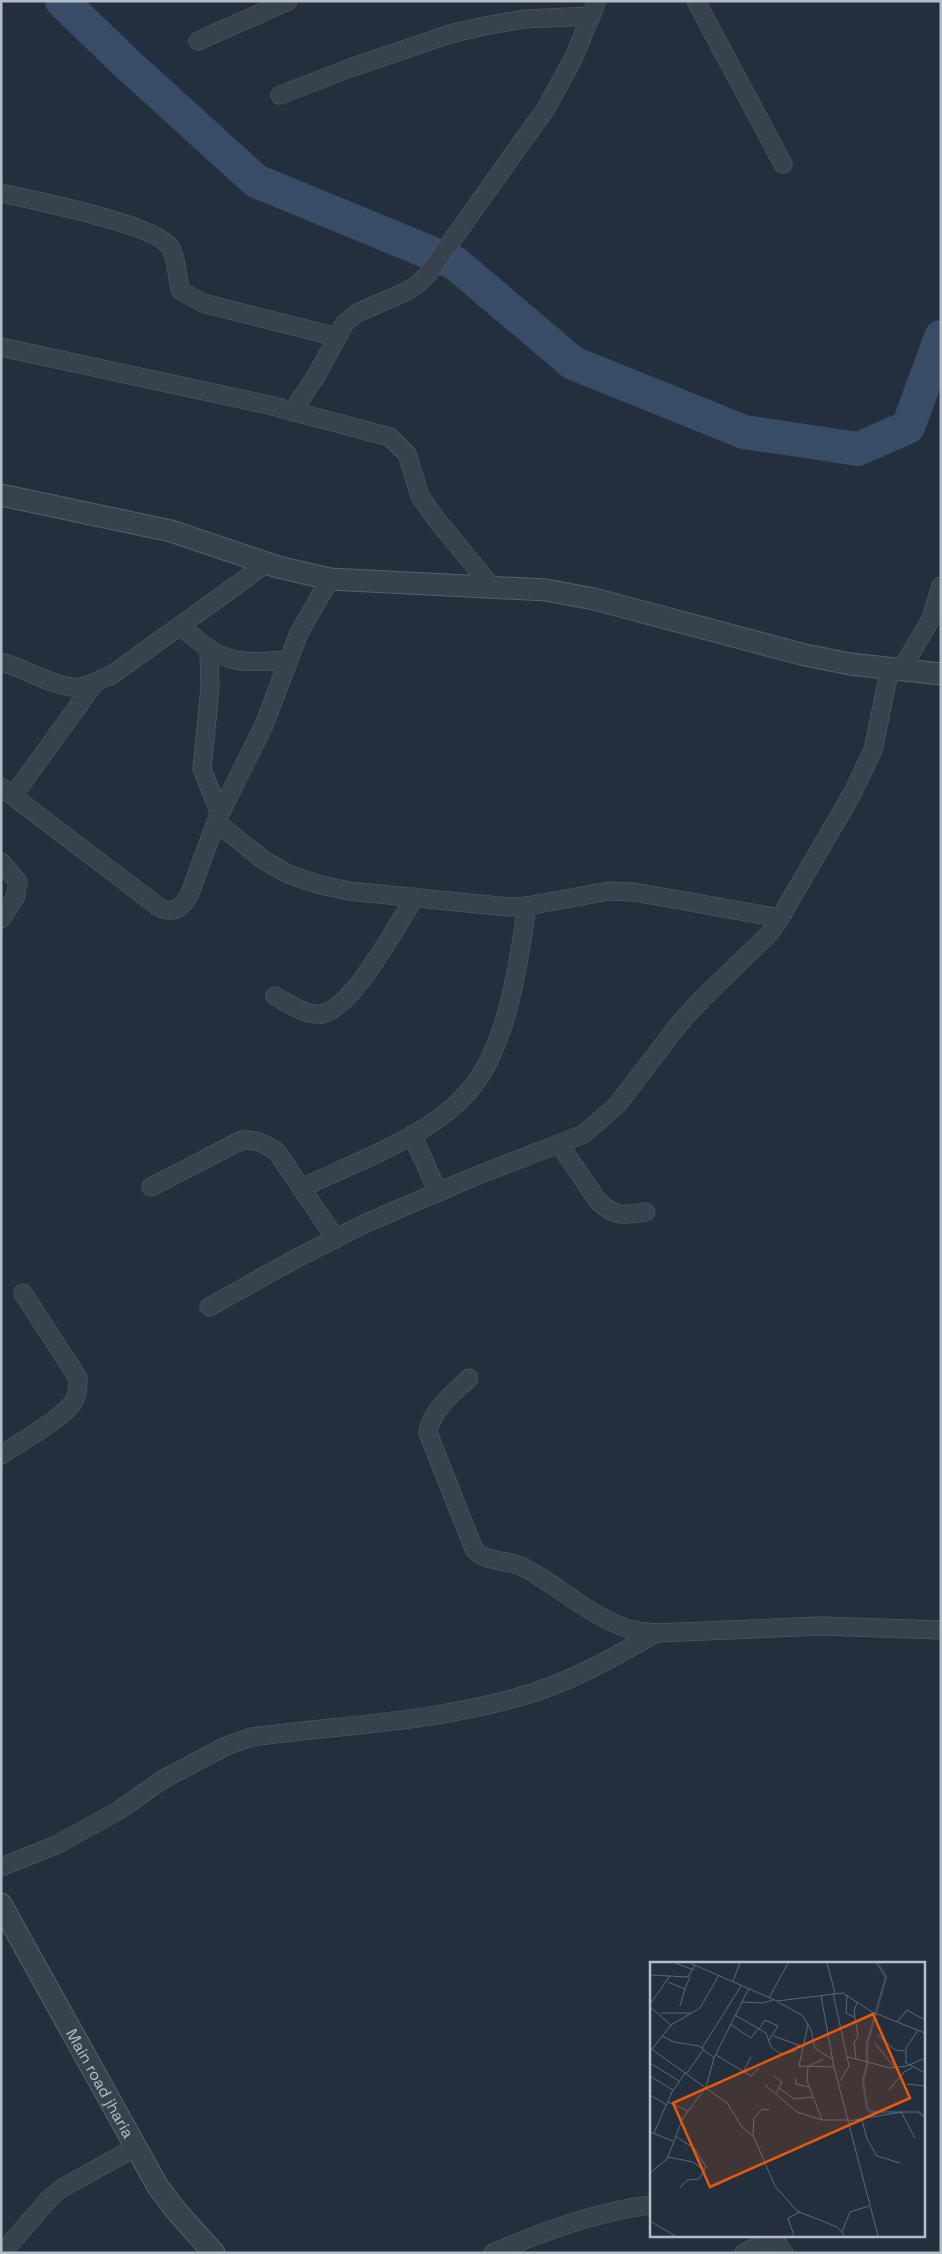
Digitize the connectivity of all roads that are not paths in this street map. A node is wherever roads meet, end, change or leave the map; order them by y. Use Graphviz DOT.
graph roads {
  1 [pos="288,1"];
  2 [pos="696,1"];
  3 [pos="594,8"];
  4 [pos="198,41"];
  5 [pos="280,95"];
  6 [pos="783,164"];
  7 [pos="1,193"];
  8 [pos="336,337"];
  9 [pos="1,347"];
  10 [pos="292,412"];
  11 [pos="1,495"];
  12 [pos="267,563"];
  13 [pos="330,579"];
  14 [pos="941,586"];
  15 [pos="492,587"];
  16 [pos="180,626"];
  17 [pos="209,650"];
  18 [pos="288,660"];
  19 [pos="1,662"];
  20 [pos="895,669"];
  21 [pos="941,674"];
  22 [pos="94,684"];
  23 [pos="6,793"];
  24 [pos="218,818"];
  25 [pos="1,862"];
  26 [pos="415,897"];
  27 [pos="527,906"];
  28 [pos="780,918"];
  29 [pos="1,919"];
  30 [pos="275,996"];
  31 [pos="412,1135"];
  32 [pos="559,1144"];
  33 [pos="151,1187"];
  34 [pos="301,1188"];
  35 [pos="438,1192"];
  36 [pos="646,1212"];
  37 [pos="336,1239"];
  38 [pos="23,1293"];
  39 [pos="209,1307"];
  40 [pos="469,1378"];
  41 [pos="1,1456"];
  42 [pos="941,1630"];
  43 [pos="656,1634"];
  44 [pos="1,1867"];
  45 [pos="1,1904"];
  46 [pos="136,2147"];
  47 [pos="650,2205"];
  48 [pos="772,2236"];
  49 [pos="2,2253"];
  50 [pos="214,2253"];
  51 [pos="493,2253"];
  52 [pos="744,2253"];
  53 [pos="784,2253"];
  1 -- 4 [label="street"];
  2 -- 6 [label="street"];
  3 -- 5 [label="street"];
  3 -- 8 [label="street"];
  7 -- 8 [label="street"];
  8 -- 10 [label="street"];
  9 -- 10 [label="street"];
  10 -- 15 [label="street"];
  11 -- 12 [label="street"];
  12 -- 13 [label="street"];
  12 -- 16 [label="street"];
  13 -- 15 [label="street"];
  13 -- 18 [label="street"];
  14 -- 20 [label="street"];
  15 -- 20 [label="street"];
  16 -- 17 [label="street"];
  16 -- 22 [label="street"];
  17 -- 18 [label="street"];
  17 -- 24 [label="street"];
  18 -- 24 [label="street"];
  19 -- 22 [label="street"];
  20 -- 21 [label="street"];
  20 -- 28 [label="street"];
  22 -- 23 [label="street"];
  23 -- 24 [label="street"];
  24 -- 26 [label="street"];
  25 -- 29 [label="street"];
  26 -- 27 [label="street"];
  26 -- 30 [label="street"];
  27 -- 28 [label="street"];
  27 -- 31 [label="street"];
  28 -- 32 [label="street"];
  31 -- 34 [label="street"];
  31 -- 35 [label="street"];
  32 -- 35 [label="street"];
  32 -- 36 [label="street"];
  33 -- 34 [label="street"];
  34 -- 37 [label="street"];
  35 -- 37 [label="street"];
  37 -- 39 [label="street"];
  38 -- 41 [label="street"];
  40 -- 43 [label="street"];
  42 -- 43 [label="street"];
  43 -- 44 [label="street"];
  45 -- 46 [label="street, Main road jharia"];
  46 -- 49 [label="street"];
  46 -- 50 [label="street, Main road jharia"];
  47 -- 51 [label="street"];
  48 -- 52 [label="street"];
  48 -- 53 [label="street"];
}
